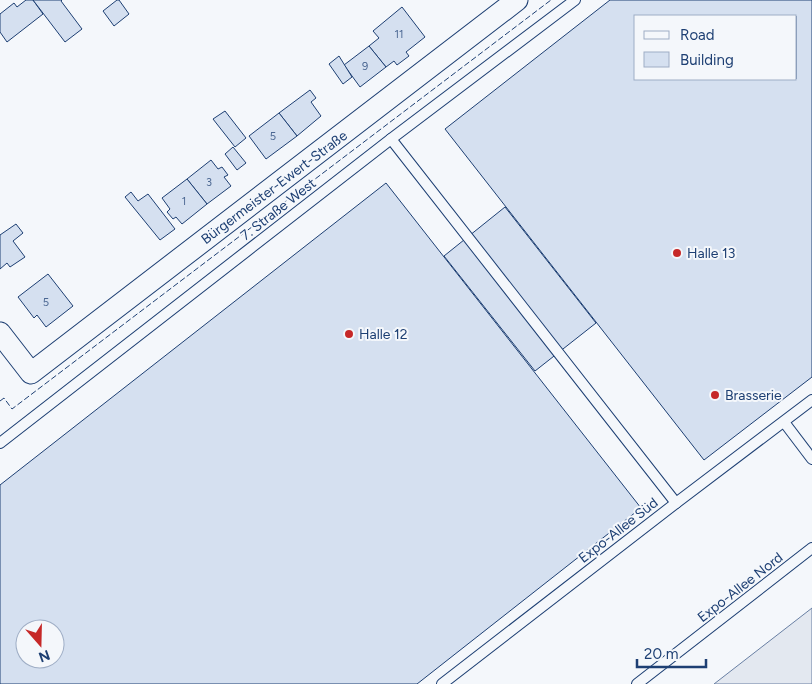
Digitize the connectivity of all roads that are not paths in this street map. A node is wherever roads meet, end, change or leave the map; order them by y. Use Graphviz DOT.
graph roads {
  1 [pos="517,0"];
  2 [pos="575,0"];
  3 [pos="391,139"];
  4 [pos="0,333"];
  5 [pos="812,400"];
  6 [pos="784,422"];
  7 [pos="0,443"];
  8 [pos="812,459"];
  9 [pos="676,502"];
  10 [pos="812,548"];
  11 [pos="444,683"];
  12 [pos="637,684"];
  1 -- 4 [label="street, Bürgermeister-Ewert-Straße"];
  2 -- 3 [label="lane, 7. Straße West"];
  3 -- 7 [label="lane, 7. Straße West"];
  3 -- 9 [label="lane"];
  5 -- 6 [label="lane, Expo-Allee Süd"];
  6 -- 8 [label="lane"];
  6 -- 9 [label="lane, Expo-Allee Süd"];
  9 -- 11 [label="lane, Expo-Allee Süd"];
  10 -- 12 [label="lane, Expo-Allee Nord"];
}
